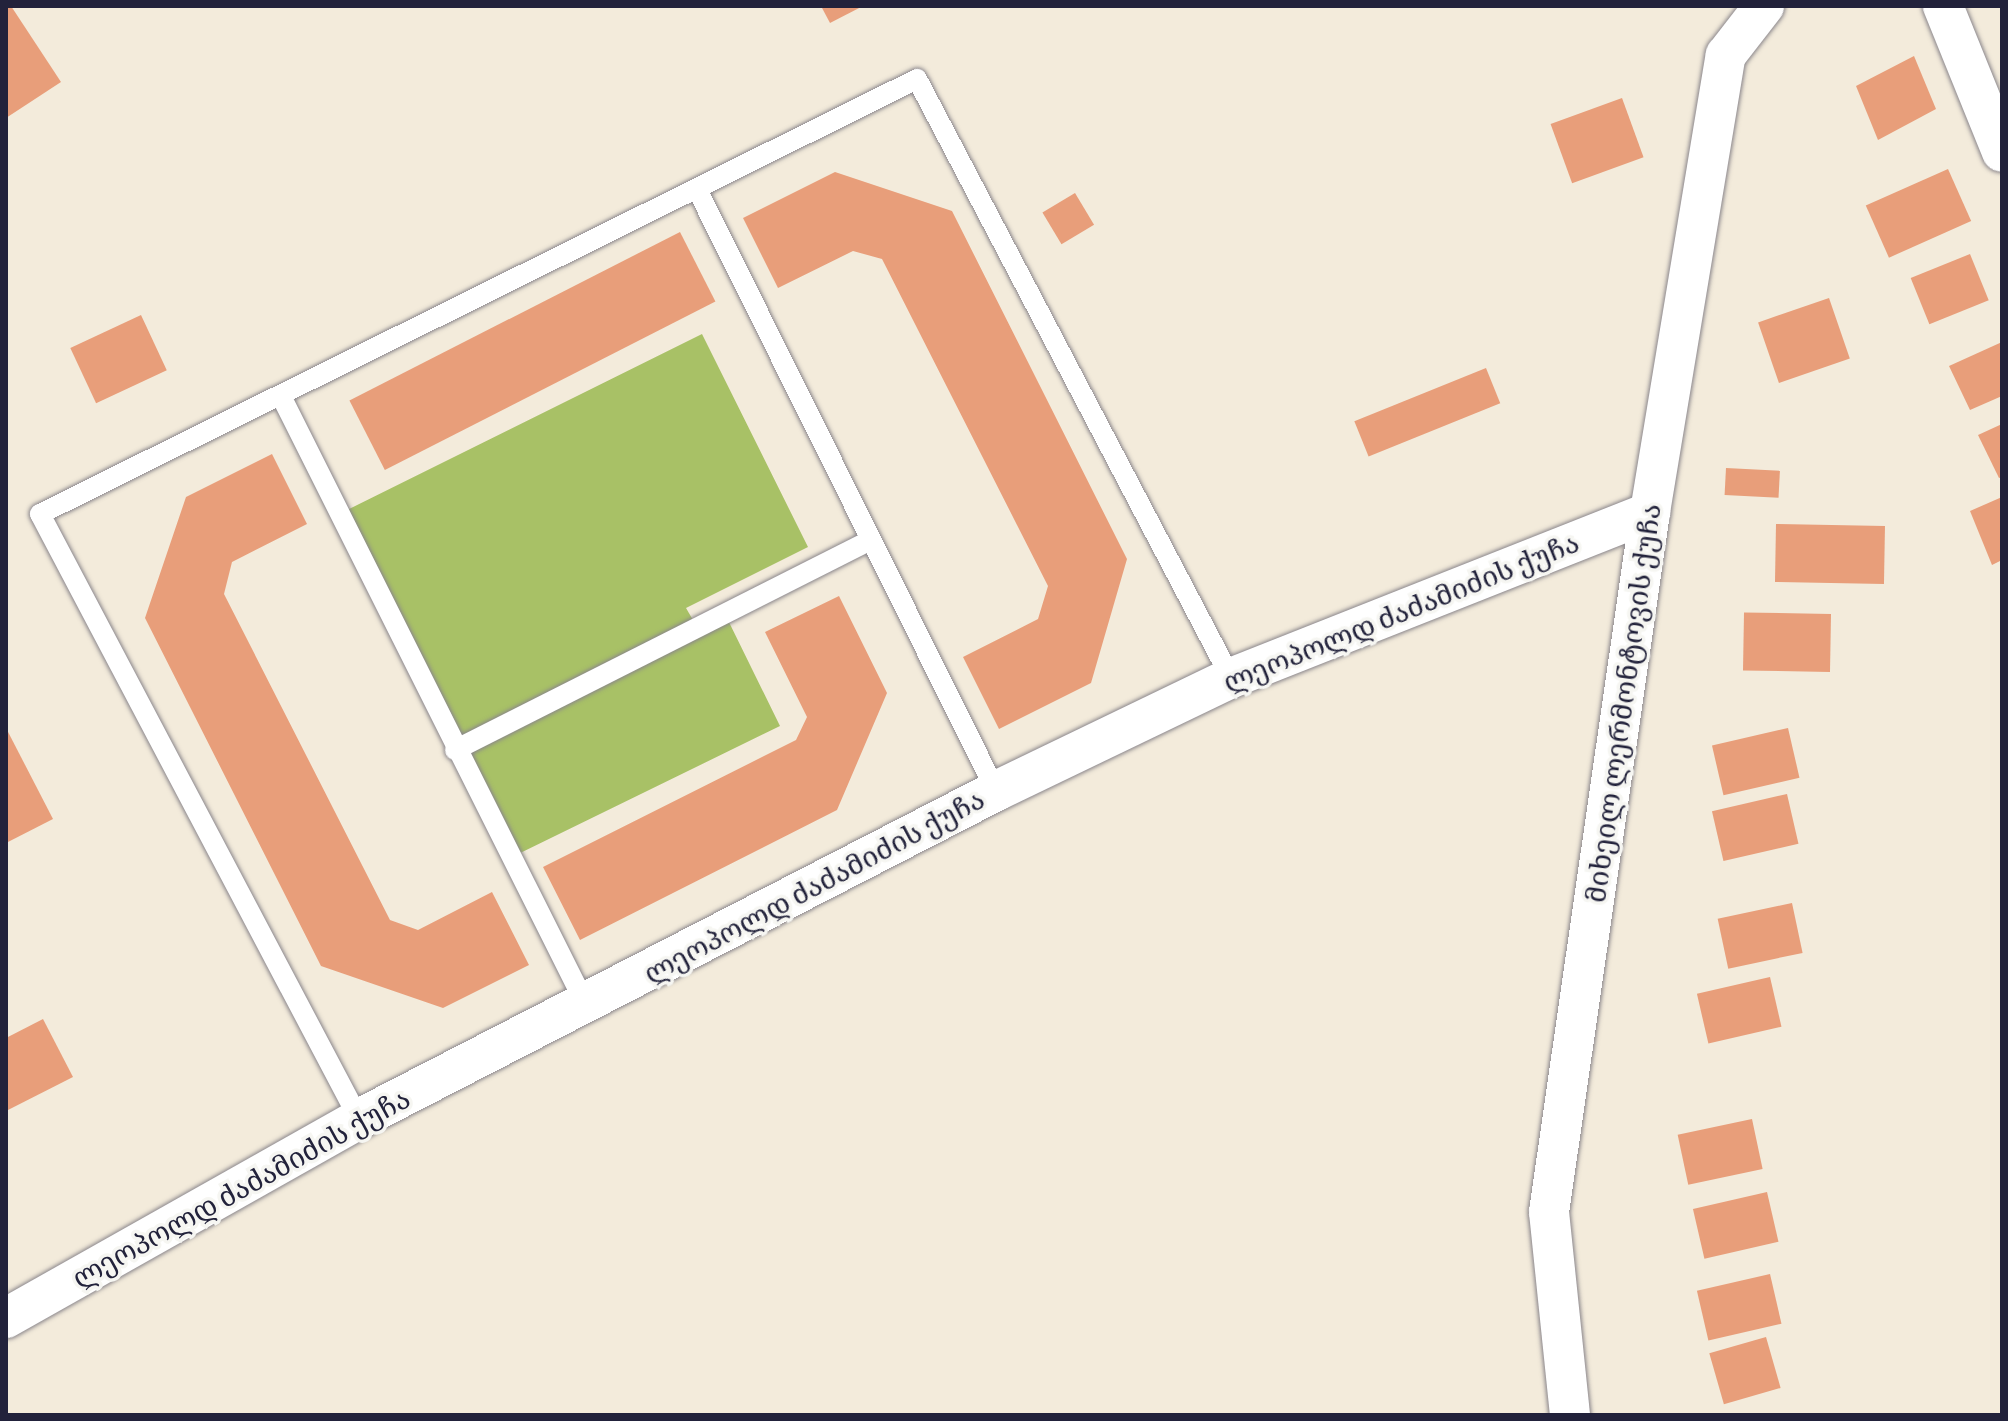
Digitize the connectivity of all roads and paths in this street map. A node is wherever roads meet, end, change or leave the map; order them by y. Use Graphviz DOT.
graph roads {
  1 [pos="1764,6"];
  2 [pos="1943,6"];
  3 [pos="2002,152"];
  4 [pos="698,191"];
  5 [pos="281,396"];
  6 [pos="1650,512"];
  7 [pos="871,540"];
  8 [pos="1231,678"];
  9 [pos="455,750"];
  10 [pos="996,791"];
  11 [pos="586,1005"];
  12 [pos="359,1119"];
  13 [pos="6,1318"];
  14 [pos="1570,1415"];
  1 -- 6 [label="street, მიხეილ ლერმონტოვის ქუჩა"];
  2 -- 3 [label="street"];
  4 -- 5 [label="lane"];
  4 -- 7 [label="lane"];
  4 -- 8 [label="lane"];
  5 -- 9 [label="lane"];
  5 -- 12 [label="lane"];
  6 -- 8 [label="street, ლეოპოლდ ძაძამიძის ქუჩა"];
  6 -- 14 [label="street, მიხეილ ლერმონტოვის ქუჩა"];
  7 -- 9 [label="lane"];
  7 -- 10 [label="lane"];
  8 -- 10 [label="street, ლეოპოლდ ძაძამიძის ქუჩა"];
  9 -- 11 [label="lane"];
  10 -- 11 [label="street, ლეოპოლდ ძაძამიძის ქუჩა"];
  11 -- 12 [label="street, ლეოპოლდ ძაძამიძის ქუჩა"];
  12 -- 13 [label="street, ლეოპოლდ ძაძამიძის ქუჩა"];
}
